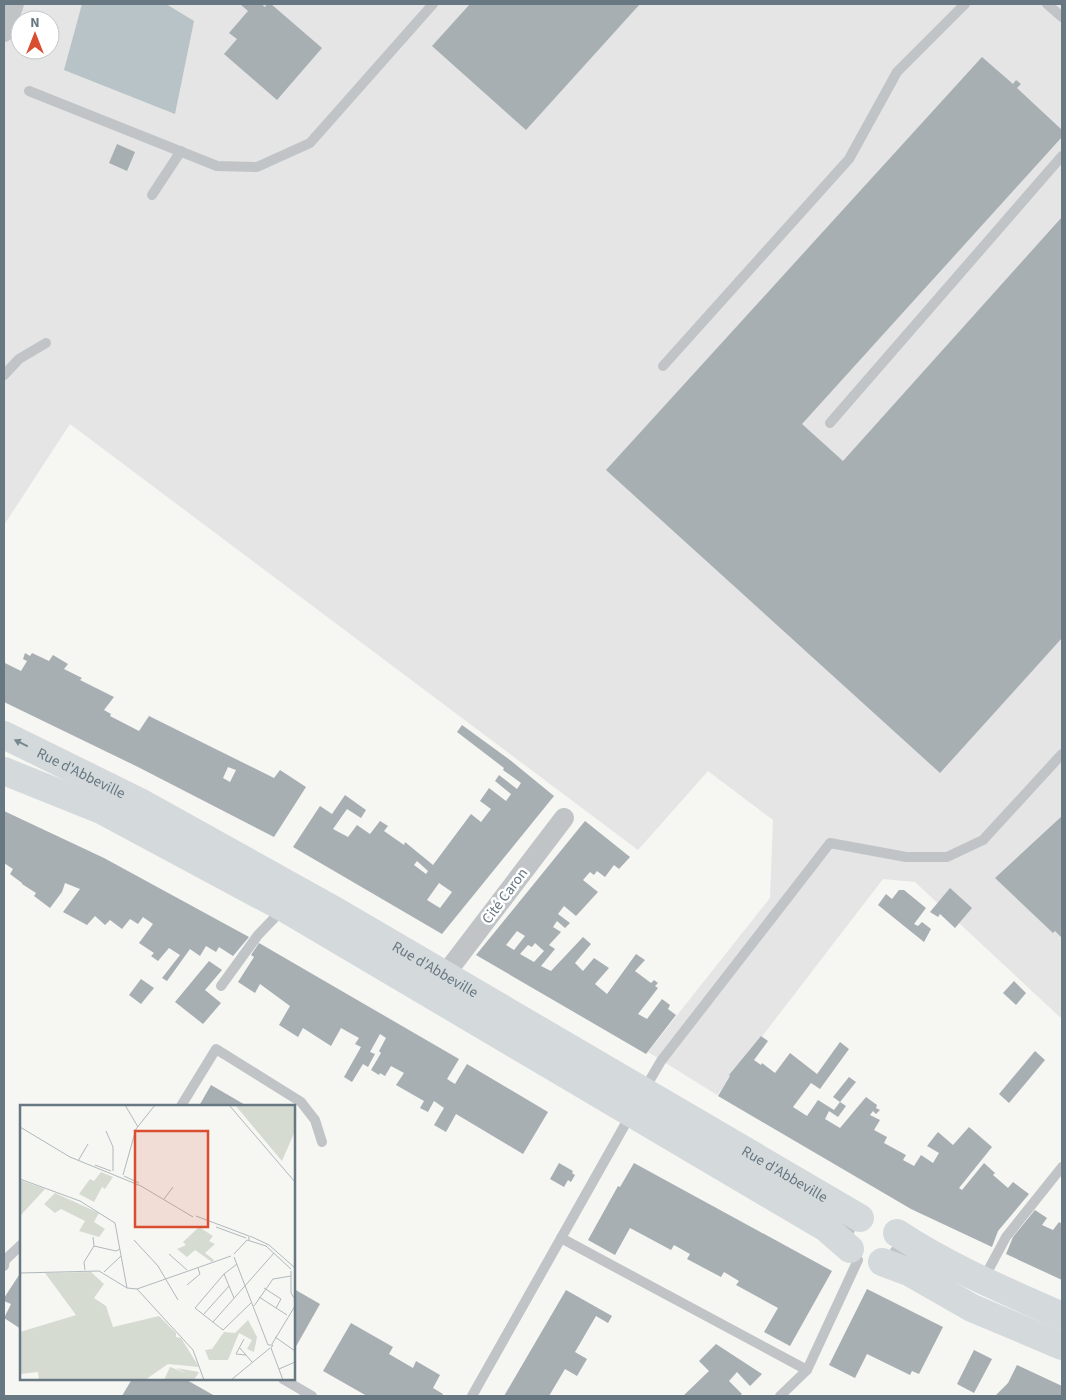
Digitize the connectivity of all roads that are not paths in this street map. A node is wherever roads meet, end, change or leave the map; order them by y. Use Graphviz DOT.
graph roads {
  1 [pos="14,4"];
  2 [pos="433,4"];
  3 [pos="965,4"];
  4 [pos="1047,4"];
  5 [pos="1062,17"];
  6 [pos="4,32"];
  7 [pos="29,91"];
  8 [pos="181,151"];
  9 [pos="1062,156"];
  10 [pos="152,195"];
  11 [pos="46,343"];
  12 [pos="663,366"];
  13 [pos="4,375"];
  14 [pos="830,423"];
  15 [pos="4,735"];
  16 [pos="1062,754"];
  17 [pos="4,771"];
  18 [pos="564,818"];
  19 [pos="289,898"];
  20 [pos="326,921"];
  21 [pos="438,985"];
  22 [pos="220,986"];
  23 [pos="638,1102"];
  24 [pos="182,1105"];
  25 [pos="322,1142"];
  26 [pos="1062,1167"];
  27 [pos="824,1214"];
  28 [pos="561,1238"];
  29 [pos="870,1243"];
  30 [pos="20,1246"];
  31 [pos="4,1266"];
  32 [pos="922,1267"];
  33 [pos="976,1295"];
  34 [pos="1062,1316"];
  35 [pos="1062,1346"];
  36 [pos="807,1370"];
  37 [pos="285,1380"];
  38 [pos="312,1396"];
  39 [pos="472,1396"];
  40 [pos="780,1396"];
  1 -- 6 [label="street"];
  2 -- 8 [label="lane"];
  3 -- 12 [label="lane"];
  4 -- 5 [label="lane"];
  7 -- 8 [label="lane"];
  8 -- 10 [label="lane"];
  9 -- 14 [label="lane"];
  11 -- 13 [label="lane"];
  19 -- 15 [label="main road, Rue d'Abbeville, one-way"];
  16 -- 23 [label="lane"];
  17 -- 19 [label="main road, Rue d'Abbeville"];
  18 -- 21 [label="street, Cité Caron"];
  19 -- 20 [label="lane"];
  19 -- 21 [label="main road, Rue d'Abbeville"];
  19 -- 22 [label="lane"];
  21 -- 23 [label="main road, Rue d'Abbeville"];
  23 -- 28 [label="lane"];
  23 -- 29 [label="main road, Rue d'Abbeville"];
  24 -- 25 [label="lane"];
  26 -- 33 [label="lane"];
  27 -- 29 [label="lane"];
  28 -- 36 [label="lane"];
  28 -- 39 [label="lane"];
  29 -- 32 [label="lane"];
  29 -- 33 [label="main road, Rue d'Abbeville"];
  29 -- 36 [label="lane"];
  30 -- 31 [label="lane"];
  33 -- 34 [label="main road, Rue d'Abbeville"];
  33 -- 35 [label="main road, Rue d'Abbeville"];
  36 -- 40 [label="lane"];
  37 -- 38 [label="lane"];
}
